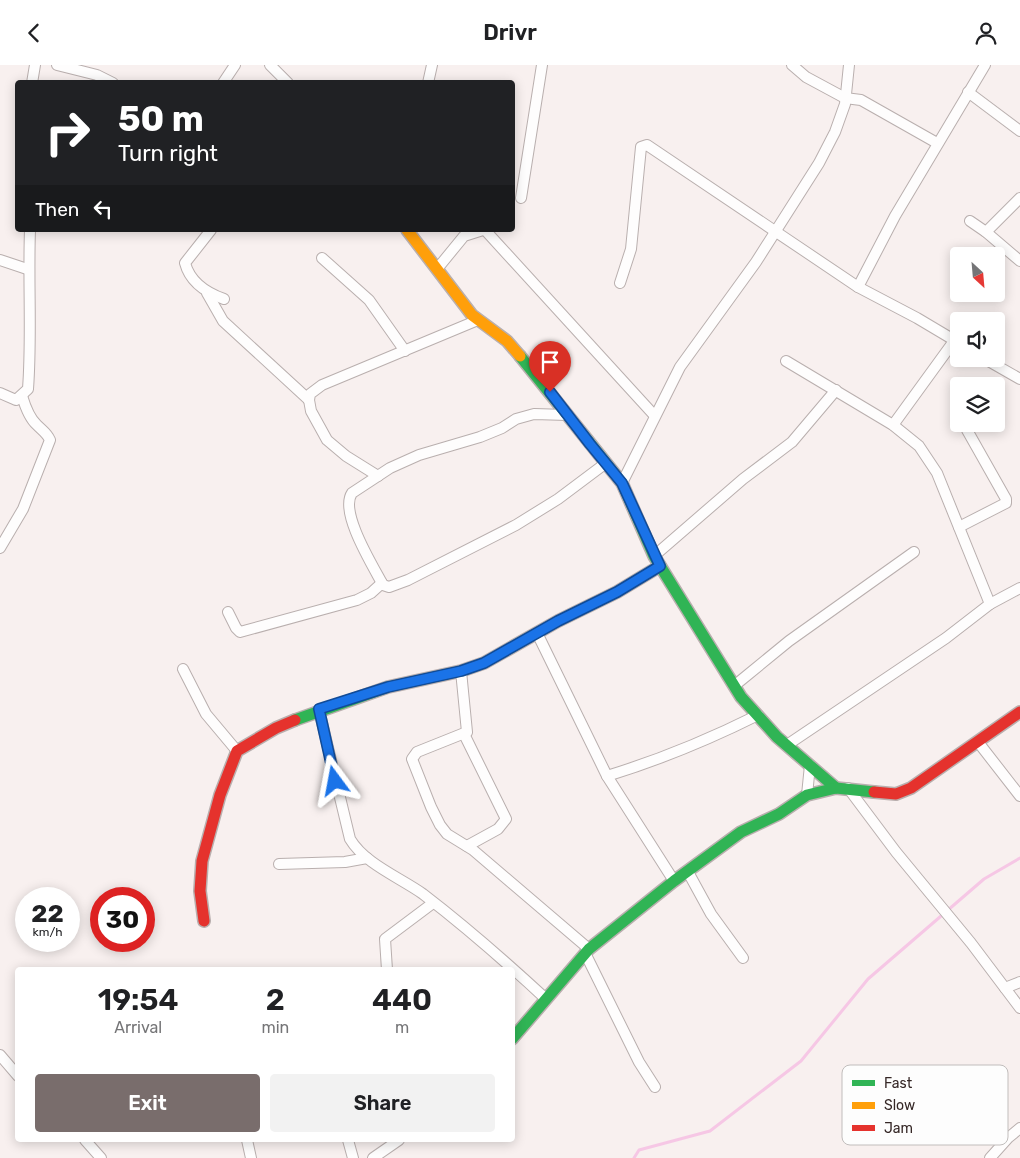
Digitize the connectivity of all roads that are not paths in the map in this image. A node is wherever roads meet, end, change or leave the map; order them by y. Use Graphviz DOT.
graph roads {
  1 [pos="35,65"];
  2 [pos="57,65"];
  3 [pos="235,65"];
  4 [pos="270,65"];
  5 [pos="432,65"];
  6 [pos="542,65"];
  7 [pos="792,65"];
  8 [pos="849,65"];
  9 [pos="985,65"];
  10 [pos="32,80"];
  11 [pos="107,80"];
  12 [pos="225,80"];
  13 [pos="285,80"];
  14 [pos="429,80"];
  15 [pos="968,92"];
  16 [pos="845,99"];
  17 [pos="1020,131"];
  18 [pos="937,143"];
  19 [pos="1020,197"];
  20 [pos="521,198"];
  21 [pos="970,221"];
  22 [pos="30,232"];
  23 [pos="208,232"];
  24 [pos="409,232"];
  25 [pos="486,232"];
  26 [pos="775,232"];
  27 [pos="986,232"];
  28 [pos="464,233"];
  29 [pos="322,258"];
  30 [pos="0,260"];
  31 [pos="1020,261"];
  32 [pos="27,269"];
  33 [pos="437,269"];
  34 [pos="620,283"];
  35 [pos="858,287"];
  36 [pos="207,293"];
  37 [pos="224,299"];
  38 [pos="467,308"];
  39 [pos="478,320"];
  40 [pos="464,327"];
  41 [pos="950,338"];
  42 [pos="405,351"];
  43 [pos="950,351"];
  44 [pos="786,361"];
  45 [pos="1002,367"];
  46 [pos="1019,376"];
  47 [pos="836,391"];
  48 [pos="0,393"];
  49 [pos="22,396"];
  50 [pos="309,400"];
  51 [pos="567,415"];
  52 [pos="654,415"];
  53 [pos="893,425"];
  54 [pos="969,432"];
  55 [pos="606,463"];
  56 [pos="378,476"];
  57 [pos="622,483"];
  58 [pos="959,527"];
  59 [pos="4,533"];
  60 [pos="0,548"];
  61 [pos="914,551"];
  62 [pos="657,561"];
  63 [pos="382,583"];
  64 [pos="1020,589"];
  65 [pos="990,604"];
  66 [pos="228,612"];
  67 [pos="537,633"];
  68 [pos="183,669"];
  69 [pos="461,671"];
  70 [pos="734,686"];
  71 [pos="319,709"];
  72 [pos="1020,712"];
  73 [pos="758,715"];
  74 [pos="464,735"];
  75 [pos="978,742"];
  76 [pos="787,745"];
  77 [pos="237,751"];
  78 [pos="810,765"];
  79 [pos="607,776"];
  80 [pos="836,788"];
  81 [pos="848,788"];
  82 [pos="807,795"];
  83 [pos="1020,796"];
  84 [pos="467,846"];
  85 [pos="367,857"];
  86 [pos="279,864"];
  87 [pos="688,873"];
  88 [pos="674,881"];
  89 [pos="433,903"];
  90 [pos="204,921"];
  91 [pos="587,951"];
  92 [pos="743,957"];
  93 [pos="387,967"];
  94 [pos="510,967"];
  95 [pos="515,971"];
  96 [pos="1020,982"];
  97 [pos="1005,988"];
  98 [pos="546,999"];
  99 [pos="1020,1008"];
  100 [pos="515,1035"];
  101 [pos="0,1055"];
  102 [pos="15,1072"];
  103 [pos="656,1087"];
  104 [pos="1020,1129"];
  105 [pos="1008,1138"];
  106 [pos="88,1142"];
  107 [pos="247,1142"];
  108 [pos="349,1142"];
  109 [pos="396,1142"];
  110 [pos="1002,1145"];
  111 [pos="101,1158"];
  112 [pos="251,1158"];
  113 [pos="353,1158"];
  114 [pos="373,1158"];
  115 [pos="990,1158"];
  1 -- 10 [label="street"];
  2 -- 11 [label="street"];
  3 -- 12 [label="street"];
  4 -- 13 [label="street"];
  5 -- 14 [label="street"];
  6 -- 20 [label="street"];
  7 -- 16 [label="street"];
  8 -- 16 [label="street"];
  9 -- 15 [label="street"];
  15 -- 17 [label="street"];
  15 -- 18 [label="street"];
  16 -- 18 [label="street"];
  16 -- 26 [label="street"];
  18 -- 35 [label="street"];
  19 -- 27 [label="street"];
  21 -- 27 [label="street"];
  22 -- 32 [label="street"];
  23 -- 36 [label="street"];
  24 -- 33 [label="street"];
  25 -- 52 [label="street"];
  26 -- 34 [label="street"];
  26 -- 35 [label="street"];
  26 -- 52 [label="street"];
  27 -- 31 [label="street"];
  28 -- 33 [label="street"];
  29 -- 42 [label="street"];
  30 -- 32 [label="street"];
  32 -- 49 [label="street"];
  33 -- 38 [label="street"];
  35 -- 41 [label="street"];
  36 -- 37 [label="street"];
  36 -- 50 [label="street"];
  38 -- 39 [label="street"];
  38 -- 40 [label="street"];
  39 -- 40 [label="street"];
  39 -- 51 [label="street"];
  40 -- 42 [label="street"];
  42 -- 50 [label="street"];
  43 -- 53 [label="street"];
  44 -- 47 [label="street"];
  45 -- 46 [label="street"];
  47 -- 53 [label="street"];
  47 -- 62 [label="street"];
  48 -- 49 [label="street"];
  49 -- 59 [label="street"];
  50 -- 56 [label="street"];
  51 -- 55 [label="street"];
  51 -- 56 [label="street"];
  52 -- 57 [label="street"];
  53 -- 58 [label="street"];
  54 -- 58 [label="street"];
  55 -- 57 [label="street"];
  55 -- 63 [label="street"];
  56 -- 63 [label="street"];
  57 -- 62 [label="street"];
  58 -- 65 [label="street"];
  59 -- 60 [label="street"];
  61 -- 70 [label="street"];
  62 -- 67 [label="street"];
  62 -- 70 [label="street"];
  63 -- 66 [label="street"];
  64 -- 65 [label="street"];
  65 -- 76 [label="street"];
  67 -- 69 [label="street"];
  67 -- 79 [label="street"];
  68 -- 77 [label="street"];
  69 -- 71 [label="street"];
  69 -- 74 [label="street"];
  70 -- 73 [label="street"];
  71 -- 77 [label="street"];
  71 -- 85 [label="street"];
  72 -- 75 [label="street"];
  73 -- 76 [label="street"];
  73 -- 79 [label="street"];
  74 -- 84 [label="street"];
  74 -- 84 [label="street"];
  75 -- 81 [label="street"];
  75 -- 83 [label="street"];
  76 -- 78 [label="street"];
  77 -- 90 [label="street"];
  78 -- 80 [label="street"];
  78 -- 82 [label="street"];
  79 -- 88 [label="street"];
  80 -- 81 [label="street"];
  80 -- 82 [label="street"];
  81 -- 97 [label="street"];
  82 -- 87 [label="street"];
  84 -- 91 [label="street"];
  85 -- 86 [label="street"];
  85 -- 89 [label="street"];
  87 -- 88 [label="street"];
  87 -- 92 [label="street"];
  88 -- 91 [label="street"];
  89 -- 93 [label="street"];
  89 -- 94 [label="street"];
  91 -- 98 [label="street"];
  91 -- 103 [label="street"];
  95 -- 98 [label="street"];
  96 -- 97 [label="street"];
  97 -- 99 [label="street"];
  98 -- 100 [label="street"];
  101 -- 102 [label="street"];
  104 -- 105 [label="street"];
  106 -- 111 [label="street"];
  107 -- 112 [label="street"];
  108 -- 113 [label="street"];
  109 -- 114 [label="street"];
  110 -- 115 [label="street"];
}
